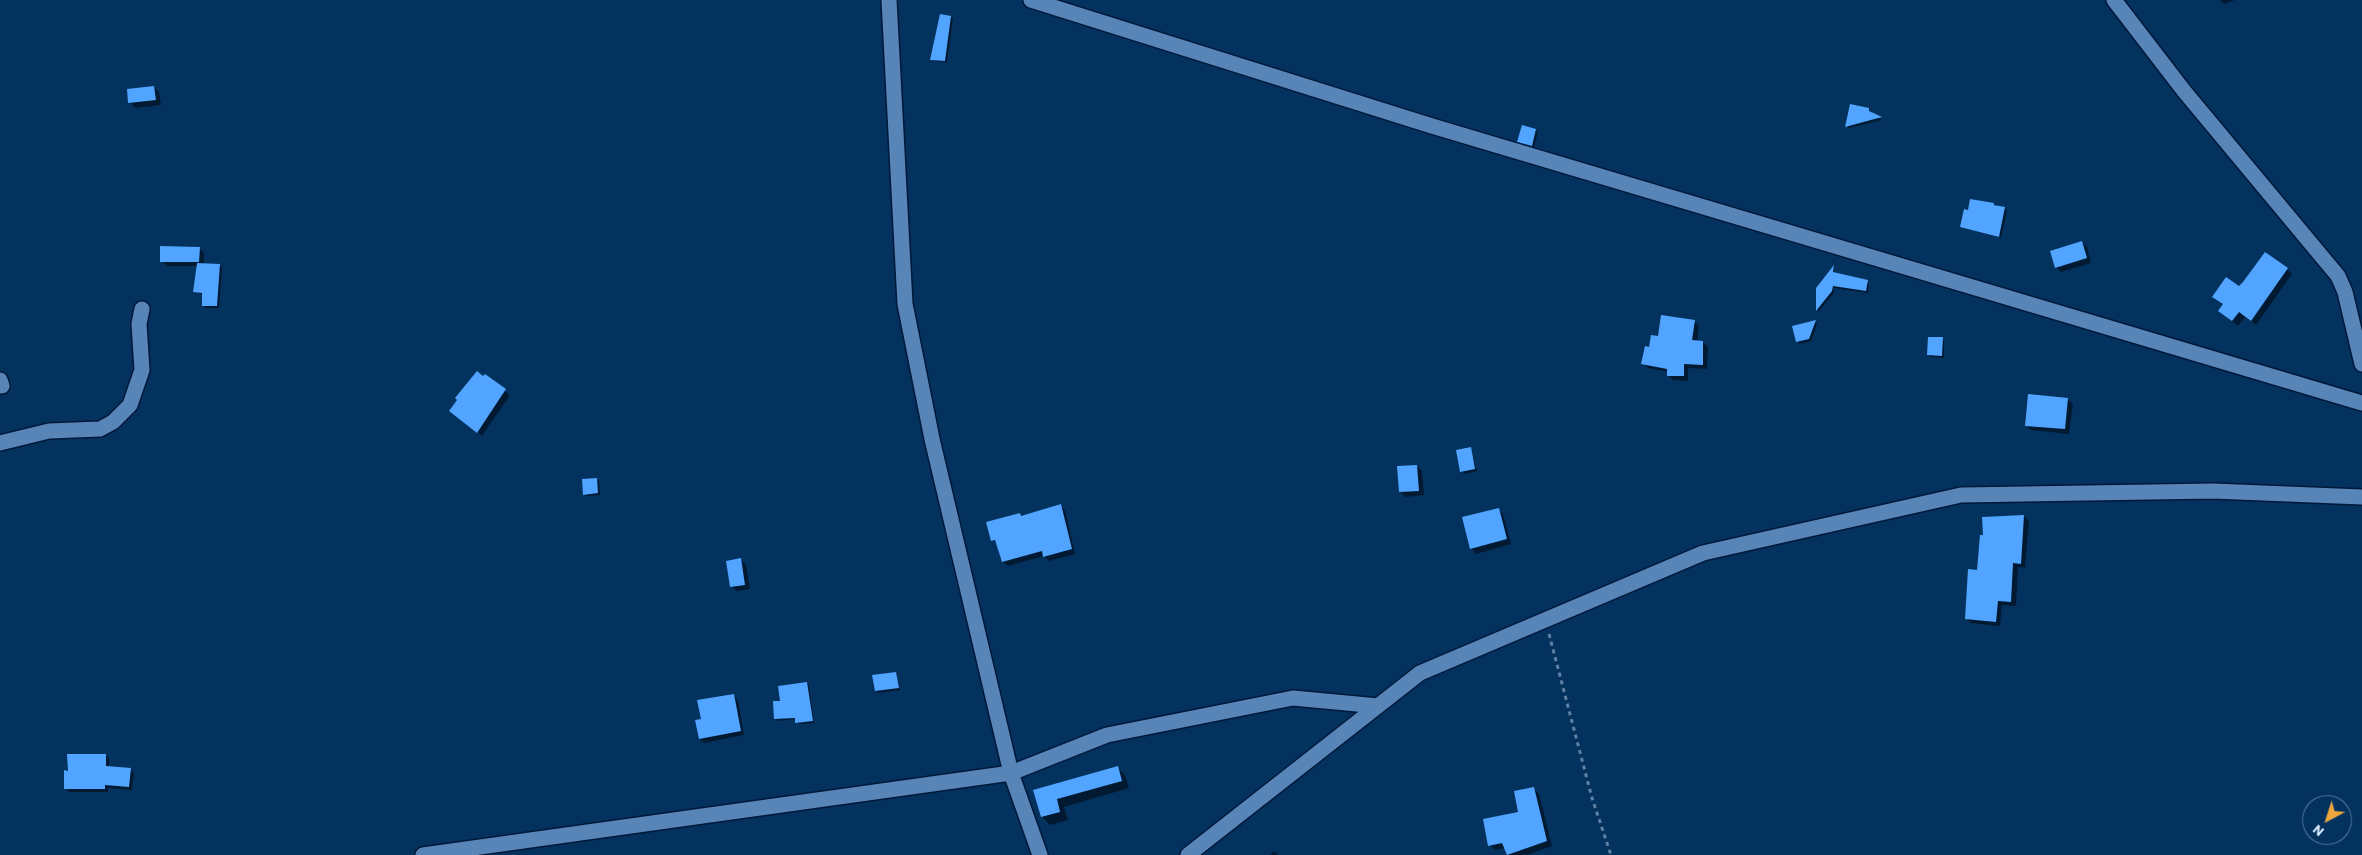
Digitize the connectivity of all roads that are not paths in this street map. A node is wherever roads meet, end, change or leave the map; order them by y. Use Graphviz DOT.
graph roads {
  1 [pos="889,0"];
  2 [pos="1031,0"];
  3 [pos="2114,0"];
  4 [pos="142,309"];
  5 [pos="2362,364"];
  6 [pos="2362,402"];
  7 [pos="0,443"];
  8 [pos="2362,497"];
  9 [pos="1378,706"];
  10 [pos="1011,773"];
  11 [pos="423,855"];
  12 [pos="1040,855"];
  13 [pos="1188,855"];
  1 -- 10 [label="street"];
  2 -- 6 [label="street"];
  3 -- 5 [label="street"];
  4 -- 7 [label="street"];
  8 -- 9 [label="street"];
  9 -- 10 [label="street"];
  9 -- 13 [label="street"];
  10 -- 11 [label="street"];
  10 -- 12 [label="street"];
}
